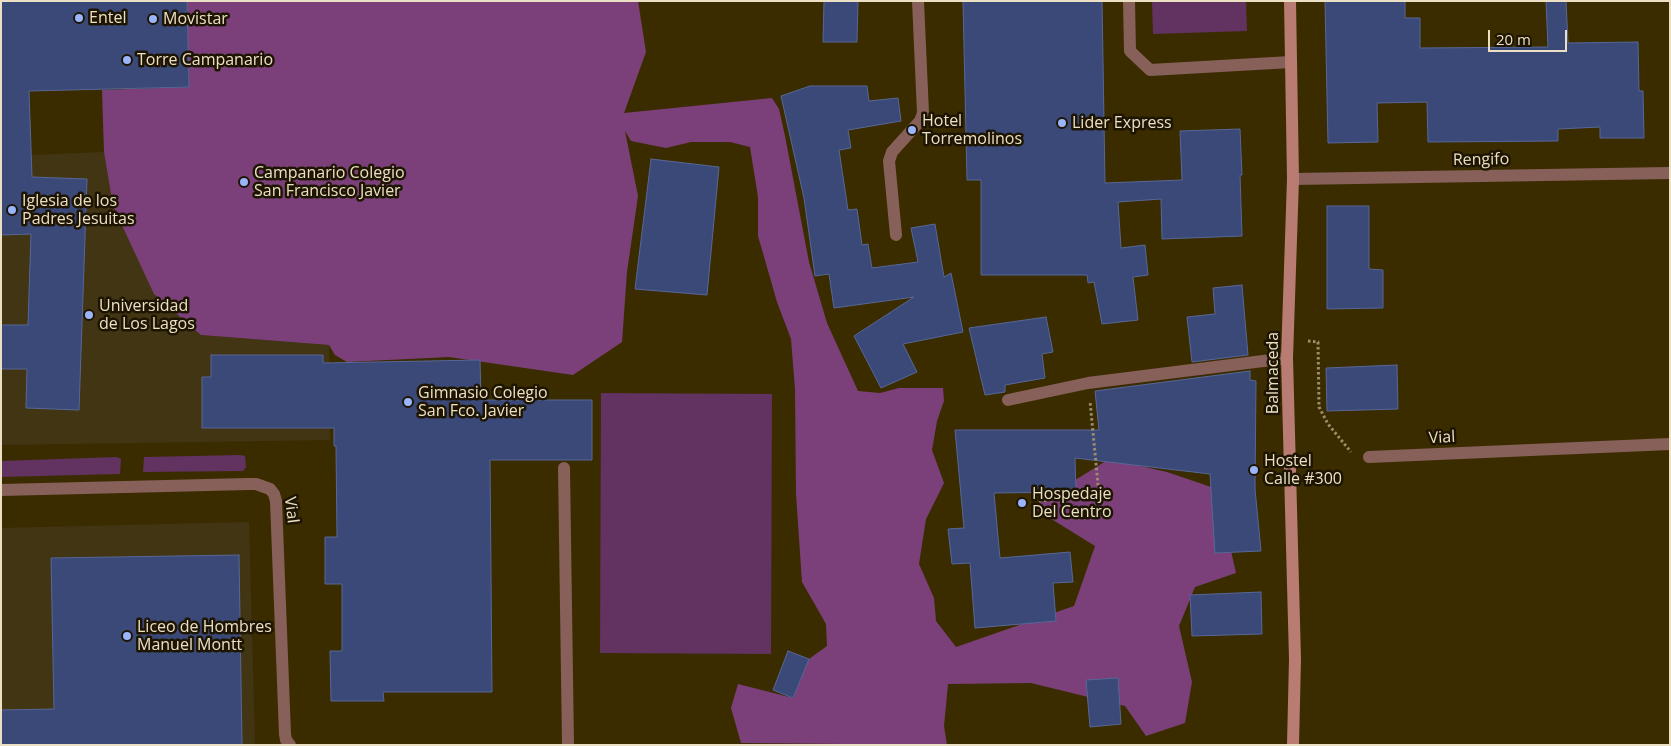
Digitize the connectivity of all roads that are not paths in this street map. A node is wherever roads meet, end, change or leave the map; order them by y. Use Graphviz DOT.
graph roads {
  1 [pos="918,1"];
  2 [pos="1130,1"];
  3 [pos="1290,1"];
  4 [pos="1291,62"];
  5 [pos="1670,173"];
  6 [pos="1293,179"];
  7 [pos="896,235"];
  8 [pos="1287,358"];
  9 [pos="1008,400"];
  10 [pos="1670,444"];
  11 [pos="1369,457"];
  12 [pos="564,468"];
  13 [pos="1,490"];
  14 [pos="290,745"];
  15 [pos="568,745"];
  16 [pos="1293,745"];
  1 -- 7 [label="street"];
  2 -- 4 [label="street"];
  3 -- 4 [label="street, Balmaceda"];
  4 -- 6 [label="street, Balmaceda"];
  5 -- 6 [label="street, Rengifo"];
  6 -- 8 [label="street, Balmaceda"];
  8 -- 9 [label="street"];
  8 -- 16 [label="street, Balmaceda"];
  10 -- 11 [label="street, Vial"];
  12 -- 15 [label="street"];
  13 -- 14 [label="street, Vial"];
}
